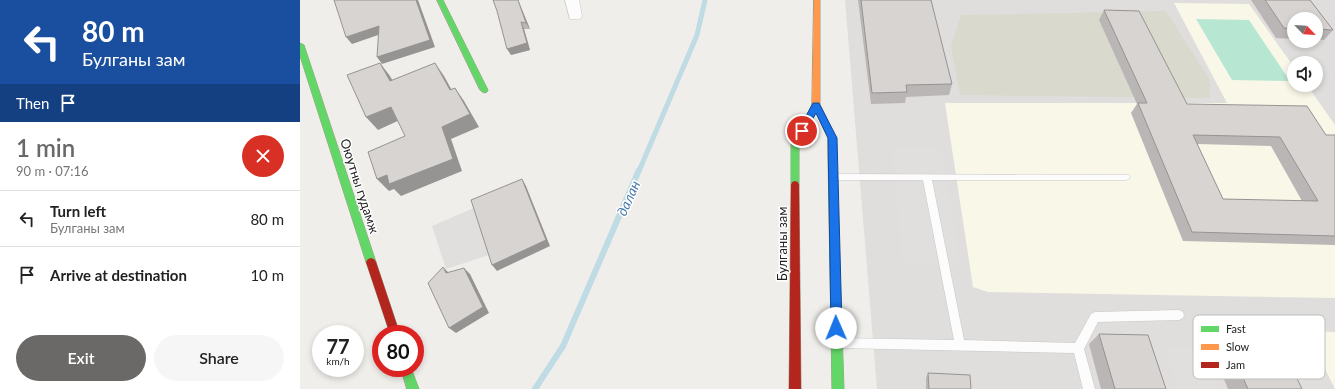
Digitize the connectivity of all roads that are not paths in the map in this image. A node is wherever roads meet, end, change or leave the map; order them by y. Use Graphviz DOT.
graph roads {
  1 [pos="440,0"];
  2 [pos="572,0"];
  3 [pos="818,0"];
  4 [pos="575,16"];
  5 [pos="300,46"];
  6 [pos="484,90"];
  7 [pos="816,106"];
  8 [pos="833,177"];
  9 [pos="927,177"];
  10 [pos="1126,177"];
  11 [pos="1179,315"];
  12 [pos="392,325"];
  13 [pos="837,343"];
  14 [pos="960,346"];
  15 [pos="1078,348"];
  16 [pos="409,377"];
  17 [pos="413,389"];
  18 [pos="795,389"];
  19 [pos="838,389"];
  20 [pos="1089,389"];
  1 -- 6 [label="main road"];
  2 -- 4 [label="street"];
  3 -- 7 [label="main road, Булганы зам"];
  5 -- 12 [label="main road, Оюутны гудамж"];
  7 -- 8 [label="main road, Булганы зам"];
  7 -- 18 [label="main road, Булганы зам"];
  8 -- 9 [label="lane"];
  8 -- 13 [label="main road, Булганы зам"];
  9 -- 10 [label="lane"];
  9 -- 14 [label="lane"];
  11 -- 15 [label="lane"];
  13 -- 14 [label="lane"];
  13 -- 19 [label="main road, Булганы зам"];
  14 -- 15 [label="lane"];
  15 -- 20 [label="lane"];
  16 -- 17 [label="main road"];
}
